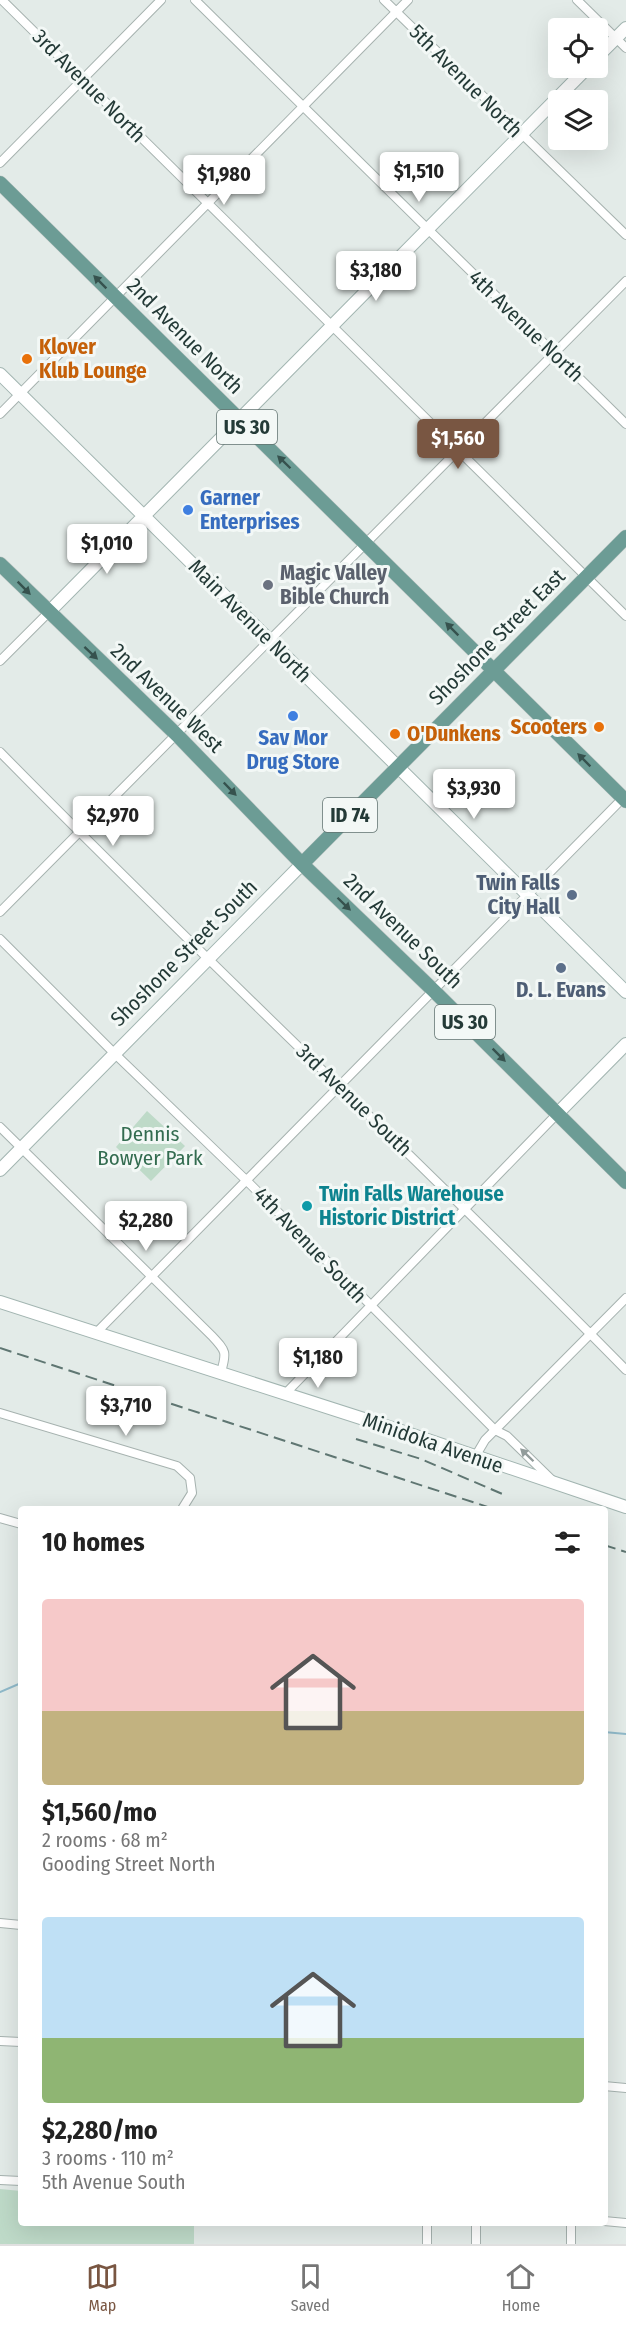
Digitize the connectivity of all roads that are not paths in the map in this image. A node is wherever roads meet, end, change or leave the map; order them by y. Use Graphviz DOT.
graph roads {
  1 [pos="2,0"];
  2 [pos="161,0"];
  3 [pos="195,0"];
  4 [pos="384,0"];
  5 [pos="408,0"];
  6 [pos="577,0"];
  7 [pos="396,12"];
  8 [pos="626,28"];
  9 [pos="616,38"];
  10 [pos="608,46"];
  11 [pos="626,48"];
  12 [pos="577,78"];
  13 [pos="83,79"];
  14 [pos="303,107"];
  15 [pos="520,135"];
  16 [pos="0,163"];
  17 [pos="0,183"];
  18 [pos="208,203"];
  19 [pos="427,229"];
  20 [pos="626,236"];
  21 [pos="626,281"];
  22 [pos="116,297"];
  23 [pos="332,325"];
  24 [pos="554,354"];
  25 [pos="0,374"];
  26 [pos="20,394"];
  27 [pos="0,414"];
  28 [pos="239,419"];
  29 [pos="626,424"];
  30 [pos="459,451"];
  31 [pos="144,516"];
  32 [pos="626,537"];
  33 [pos="366,544"];
  34 [pos="0,564"];
  35 [pos="586,577"];
  36 [pos="48,613"];
  37 [pos="626,616"];
  38 [pos="271,641"];
  39 [pos="0,661"];
  40 [pos="494,670"];
  41 [pos="177,735"];
  42 [pos="0,752"];
  43 [pos="398,766"];
  44 [pos="625,798"];
  45 [pos="79,833"];
  46 [pos="302,864"];
  47 [pos="529,894"];
  48 [pos="0,912"];
  49 [pos="0,939"];
  50 [pos="208,959"];
  51 [pos="434,991"];
  52 [pos="626,992"];
  53 [pos="626,1044"];
  54 [pos="115,1054"];
  55 [pos="339,1087"];
  56 [pos="557,1114"];
  57 [pos="0,1127"];
  58 [pos="21,1149"];
  59 [pos="0,1170"];
  60 [pos="247,1180"];
  61 [pos="626,1182"];
  62 [pos="466,1208"];
  63 [pos="152,1277"];
  64 [pos="626,1298"];
  65 [pos="0,1302"];
  66 [pos="370,1306"];
  67 [pos="97,1332"];
  68 [pos="590,1334"];
  69 [pos="626,1370"];
  70 [pos="221,1372"];
  71 [pos="285,1394"];
  72 [pos="0,1413"];
  73 [pos="495,1430"];
  74 [pos="475,1457"];
  75 [pos="556,1484"];
  76 [pos="183,1506"];
  77 [pos="626,1508"];
  78 [pos="0,1518"];
  79 [pos="18,1523"];
  80 [pos="0,1923"];
  81 [pos="18,1925"];
  82 [pos="0,2041"];
  83 [pos="18,2042"];
  84 [pos="608,2086"];
  85 [pos="626,2088"];
  86 [pos="0,2180"];
  87 [pos="18,2181"];
  88 [pos="608,2221"];
  89 [pos="626,2223"];
  90 [pos="427,2226"];
  91 [pos="476,2226"];
  92 [pos="571,2226"];
  93 [pos="427,2244"];
  94 [pos="476,2244"];
  95 [pos="571,2244"];
  1 -- 13 [label="street, 3rd Avenue North"];
  2 -- 13 [label="street"];
  3 -- 14 [label="street, 4th Avenue North"];
  4 -- 7 [label="street, 5th Avenue North"];
  5 -- 7 [label="street"];
  6 -- 9 [label="street"];
  7 -- 14 [label="street"];
  7 -- 15 [label="street, 5th Avenue North"];
  8 -- 9 [label="street"];
  9 -- 10 [label="street"];
  9 -- 11 [label="street"];
  12 -- 15 [label="street"];
  13 -- 16 [label="street"];
  13 -- 18 [label="street, 3rd Avenue North"];
  14 -- 18 [label="street"];
  14 -- 19 [label="street, 4th Avenue North"];
  15 -- 19 [label="street"];
  15 -- 20 [label="street, 5th Avenue North"];
  22 -- 17 [label="main road, 2nd Avenue North / US 30, one-way"];
  18 -- 22 [label="street"];
  18 -- 23 [label="street, 3rd Avenue North"];
  19 -- 23 [label="street"];
  19 -- 24 [label="street, 4th Avenue North"];
  21 -- 24 [label="street"];
  22 -- 26 [label="street"];
  22 -- 28 [label="main road, 2nd Avenue North / US 30"];
  23 -- 28 [label="street"];
  23 -- 30 [label="street, 3rd Avenue North"];
  24 -- 29 [label="street, 4th Avenue North"];
  24 -- 30 [label="street"];
  25 -- 26 [label="street, Main Avenue North"];
  26 -- 27 [label="street"];
  26 -- 31 [label="street, Main Avenue North"];
  28 -- 31 [label="street"];
  33 -- 28 [label="main road, 2nd Avenue North / US 30, one-way"];
  30 -- 33 [label="street"];
  30 -- 35 [label="street, 3rd Avenue North"];
  31 -- 36 [label="street"];
  31 -- 38 [label="street, Main Avenue North"];
  32 -- 35 [label="main road, Shoshone Street East"];
  33 -- 38 [label="street"];
  40 -- 33 [label="main road, 2nd Avenue North / US 30, one-way"];
  34 -- 36 [label="main road, 2nd Avenue West / US 30, one-way"];
  35 -- 37 [label="street, 3rd Avenue North"];
  35 -- 40 [label="main road, Shoshone Street East"];
  36 -- 39 [label="street"];
  36 -- 41 [label="main road, 2nd Avenue West / US 30, one-way"];
  38 -- 41 [label="street"];
  38 -- 43 [label="street, Main Avenue North"];
  40 -- 43 [label="main road, Shoshone Street East / ID 74"];
  44 -- 40 [label="main road, US 30, one-way"];
  41 -- 45 [label="street"];
  41 -- 46 [label="main road, 2nd Avenue West / US 30, one-way"];
  42 -- 45 [label="street, 3rd Avenue South"];
  43 -- 46 [label="main road, Shoshone Street South / ID 74"];
  43 -- 47 [label="street, Main Avenue North"];
  44 -- 47 [label="street"];
  45 -- 48 [label="street"];
  45 -- 50 [label="street, 3rd Avenue South"];
  46 -- 50 [label="street, Shoshone Street South / ID 74"];
  46 -- 51 [label="main road, 2nd Avenue South / US 30, one-way"];
  47 -- 51 [label="street"];
  47 -- 52 [label="street, Main Avenue North"];
  49 -- 54 [label="street, 4th Avenue South"];
  50 -- 54 [label="street, Shoshone Street South / ID 74"];
  50 -- 55 [label="street, 3rd Avenue South"];
  51 -- 55 [label="street"];
  51 -- 56 [label="main road, 2nd Avenue South / US 30, one-way"];
  53 -- 56 [label="street"];
  54 -- 58 [label="street, Shoshone Street South / ID 74"];
  54 -- 60 [label="street, 4th Avenue South"];
  55 -- 60 [label="street"];
  55 -- 62 [label="street, 3rd Avenue South"];
  56 -- 61 [label="main road, 2nd Avenue South / US 30"];
  56 -- 62 [label="street"];
  57 -- 58 [label="street"];
  58 -- 59 [label="street, Shoshone Street South / ID 74"];
  58 -- 63 [label="street"];
  60 -- 63 [label="street"];
  60 -- 66 [label="street, 4th Avenue South"];
  62 -- 66 [label="street"];
  62 -- 68 [label="street, 3rd Avenue South"];
  63 -- 67 [label="street"];
  63 -- 70 [label="street"];
  64 -- 68 [label="street"];
  65 -- 67 [label="street, Minidoka Avenue"];
  66 -- 71 [label="street"];
  66 -- 73 [label="street, 4th Avenue South"];
  67 -- 70 [label="street, Minidoka Avenue"];
  68 -- 69 [label="street, 3rd Avenue South"];
  68 -- 73 [label="street"];
  70 -- 71 [label="street, Minidoka Avenue"];
  71 -- 74 [label="street, Minidoka Avenue"];
  72 -- 76 [label="street"];
  73 -- 74 [label="street"];
  75 -- 73 [label="street, 4th Avenue South, one-way"];
  74 -- 75 [label="street, Minidoka Avenue"];
  75 -- 77 [label="street, Minidoka Avenue"];
  78 -- 79 [label="street"];
  80 -- 81 [label="street"];
  82 -- 83 [label="street"];
  84 -- 85 [label="street"];
  86 -- 87 [label="street"];
  88 -- 89 [label="street"];
  90 -- 93 [label="street"];
  91 -- 94 [label="street"];
  92 -- 95 [label="street"];
}
